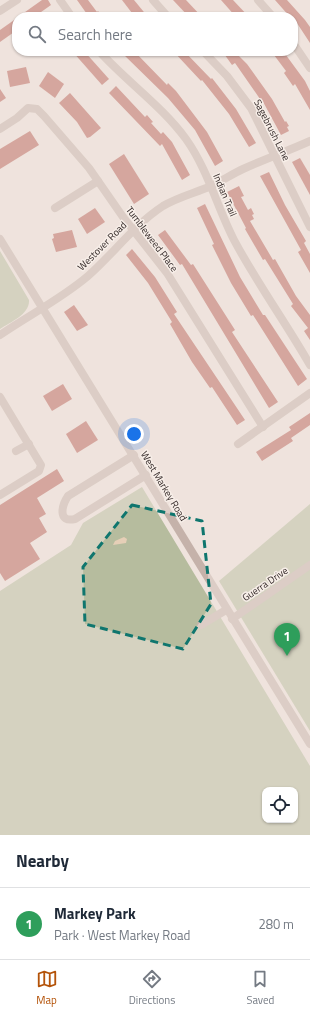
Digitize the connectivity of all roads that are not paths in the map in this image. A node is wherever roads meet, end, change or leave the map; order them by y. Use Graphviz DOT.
graph roads {
  1 [pos="16,0"];
  2 [pos="60,0"];
  3 [pos="153,0"];
  4 [pos="258,0"];
  5 [pos="0,11"];
  6 [pos="68,12"];
  7 [pos="164,12"];
  8 [pos="269,12"];
  9 [pos="298,50"];
  10 [pos="104,56"];
  11 [pos="208,56"];
  12 [pos="310,68"];
  13 [pos="0,129"];
  14 [pos="310,141"];
  15 [pos="275,157"];
  16 [pos="98,181"];
  17 [pos="210,186"];
  18 [pos="55,208"];
  19 [pos="310,227"];
  20 [pos="132,230"];
  21 [pos="0,239"];
  22 [pos="43,308"];
  23 [pos="0,335"];
  24 [pos="310,364"];
  25 [pos="310,392"];
  26 [pos="0,397"];
  27 [pos="3,408"];
  28 [pos="263,427"];
  29 [pos="28,444"];
  30 [pos="238,444"];
  31 [pos="16,451"];
  32 [pos="134,455"];
  33 [pos="146,476"];
  34 [pos="0,496"];
  35 [pos="310,565"];
  36 [pos="226,610"];
  37 [pos="232,619"];
  38 [pos="201,625"];
  39 [pos="310,744"];
  1 -- 5 [label="street"];
  2 -- 6 [label="street"];
  3 -- 7 [label="street"];
  4 -- 8 [label="street"];
  9 -- 12 [label="street"];
  10 -- 17 [label="street, Indian Trail"];
  11 -- 15 [label="street, Sagebrush Lane"];
  13 -- 16 [label="street, Tumbleweed Place"];
  14 -- 15 [label="street, Westover Road"];
  15 -- 17 [label="street, Westover Road"];
  15 -- 19 [label="street, Sagebrush Lane"];
  16 -- 18 [label="street"];
  16 -- 20 [label="street, Tumbleweed Place"];
  17 -- 20 [label="street, Westover Road"];
  17 -- 24 [label="street, Indian Trail"];
  20 -- 22 [label="street, Westover Road"];
  20 -- 28 [label="street, Tumbleweed Place"];
  21 -- 22 [label="street, West Markey Road"];
  22 -- 23 [label="street, Westover Road"];
  22 -- 32 [label="street, West Markey Road"];
  25 -- 28 [label="street"];
  26 -- 27 [label="street"];
  27 -- 29 [label="street"];
  28 -- 30 [label="street"];
  29 -- 31 [label="street"];
  29 -- 34 [label="street"];
  32 -- 33 [label="street, West Markey Road"];
  32 -- 33 [label="street"];
  33 -- 36 [label="street, West Markey Road"];
  35 -- 37 [label="street, Guerra Drive"];
  36 -- 37 [label="street, West Markey Road"];
  36 -- 38 [label="street"];
  37 -- 39 [label="street, West Markey Road"];
}
